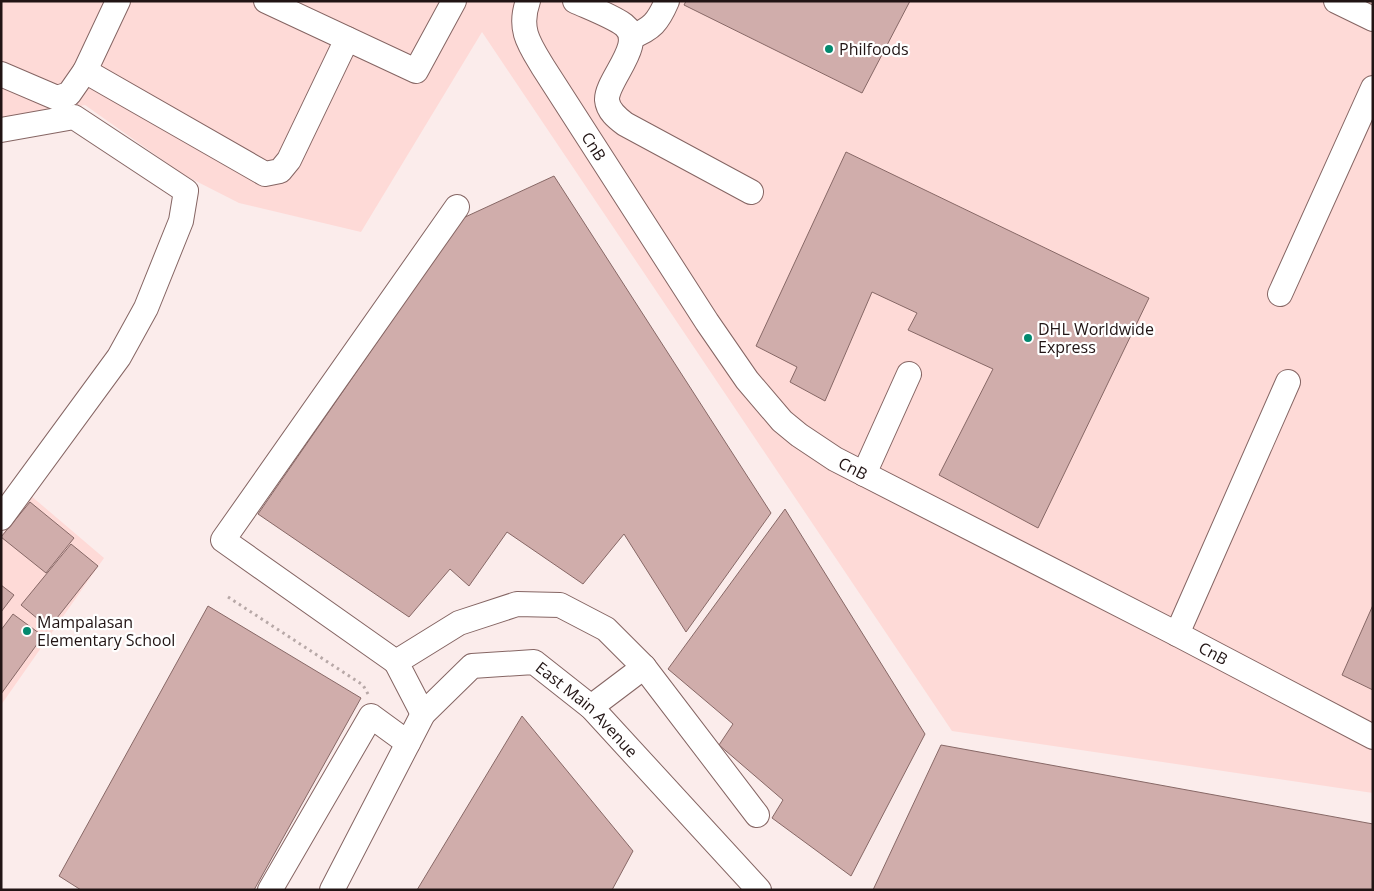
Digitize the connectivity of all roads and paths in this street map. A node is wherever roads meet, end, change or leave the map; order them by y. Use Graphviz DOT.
graph roads {
  1 [pos="118,1"];
  2 [pos="266,1"];
  3 [pos="454,1"];
  4 [pos="528,1"];
  5 [pos="575,1"];
  6 [pos="667,1"];
  7 [pos="1336,1"];
  8 [pos="1373,19"];
  9 [pos="631,37"];
  10 [pos="347,39"];
  11 [pos="85,71"];
  12 [pos="1,74"];
  13 [pos="1373,88"];
  14 [pos="1,130"];
  15 [pos="751,192"];
  16 [pos="457,207"];
  17 [pos="1280,294"];
  18 [pos="909,374"];
  19 [pos="1288,382"];
  20 [pos="864,474"];
  21 [pos="1,518"];
  22 [pos="228,597"];
  23 [pos="1176,634"];
  24 [pos="396,662"];
  25 [pos="644,667"];
  26 [pos="591,707"];
  27 [pos="423,714"];
  28 [pos="371,716"];
  29 [pos="1373,737"];
  30 [pos="408,743"];
  31 [pos="757,815"];
  32 [pos="270,890"];
  33 [pos="332,890"];
  34 [pos="759,890"];
  1 -- 11 [label="street"];
  2 -- 10 [label="street"];
  3 -- 10 [label="street"];
  4 -- 20 [label="street, CnB"];
  5 -- 9 [label="street"];
  6 -- 9 [label="street"];
  7 -- 8 [label="street"];
  9 -- 15 [label="street"];
  10 -- 11 [label="street"];
  11 -- 12 [label="street"];
  13 -- 17 [label="street"];
  14 -- 21 [label="street"];
  16 -- 24 [label="street"];
  18 -- 20 [label="street"];
  19 -- 23 [label="street"];
  20 -- 23 [label="street, CnB"];
  22 -- 28 [label="path"];
  23 -- 29 [label="street, CnB"];
  24 -- 25 [label="street"];
  24 -- 27 [label="street"];
  25 -- 26 [label="street"];
  25 -- 31 [label="street"];
  26 -- 27 [label="street, East Main Avenue"];
  26 -- 34 [label="street, East Main Avenue"];
  27 -- 30 [label="street, East Main Avenue"];
  28 -- 30 [label="street"];
  28 -- 32 [label="street"];
  30 -- 33 [label="street, East Main Avenue"];
}
